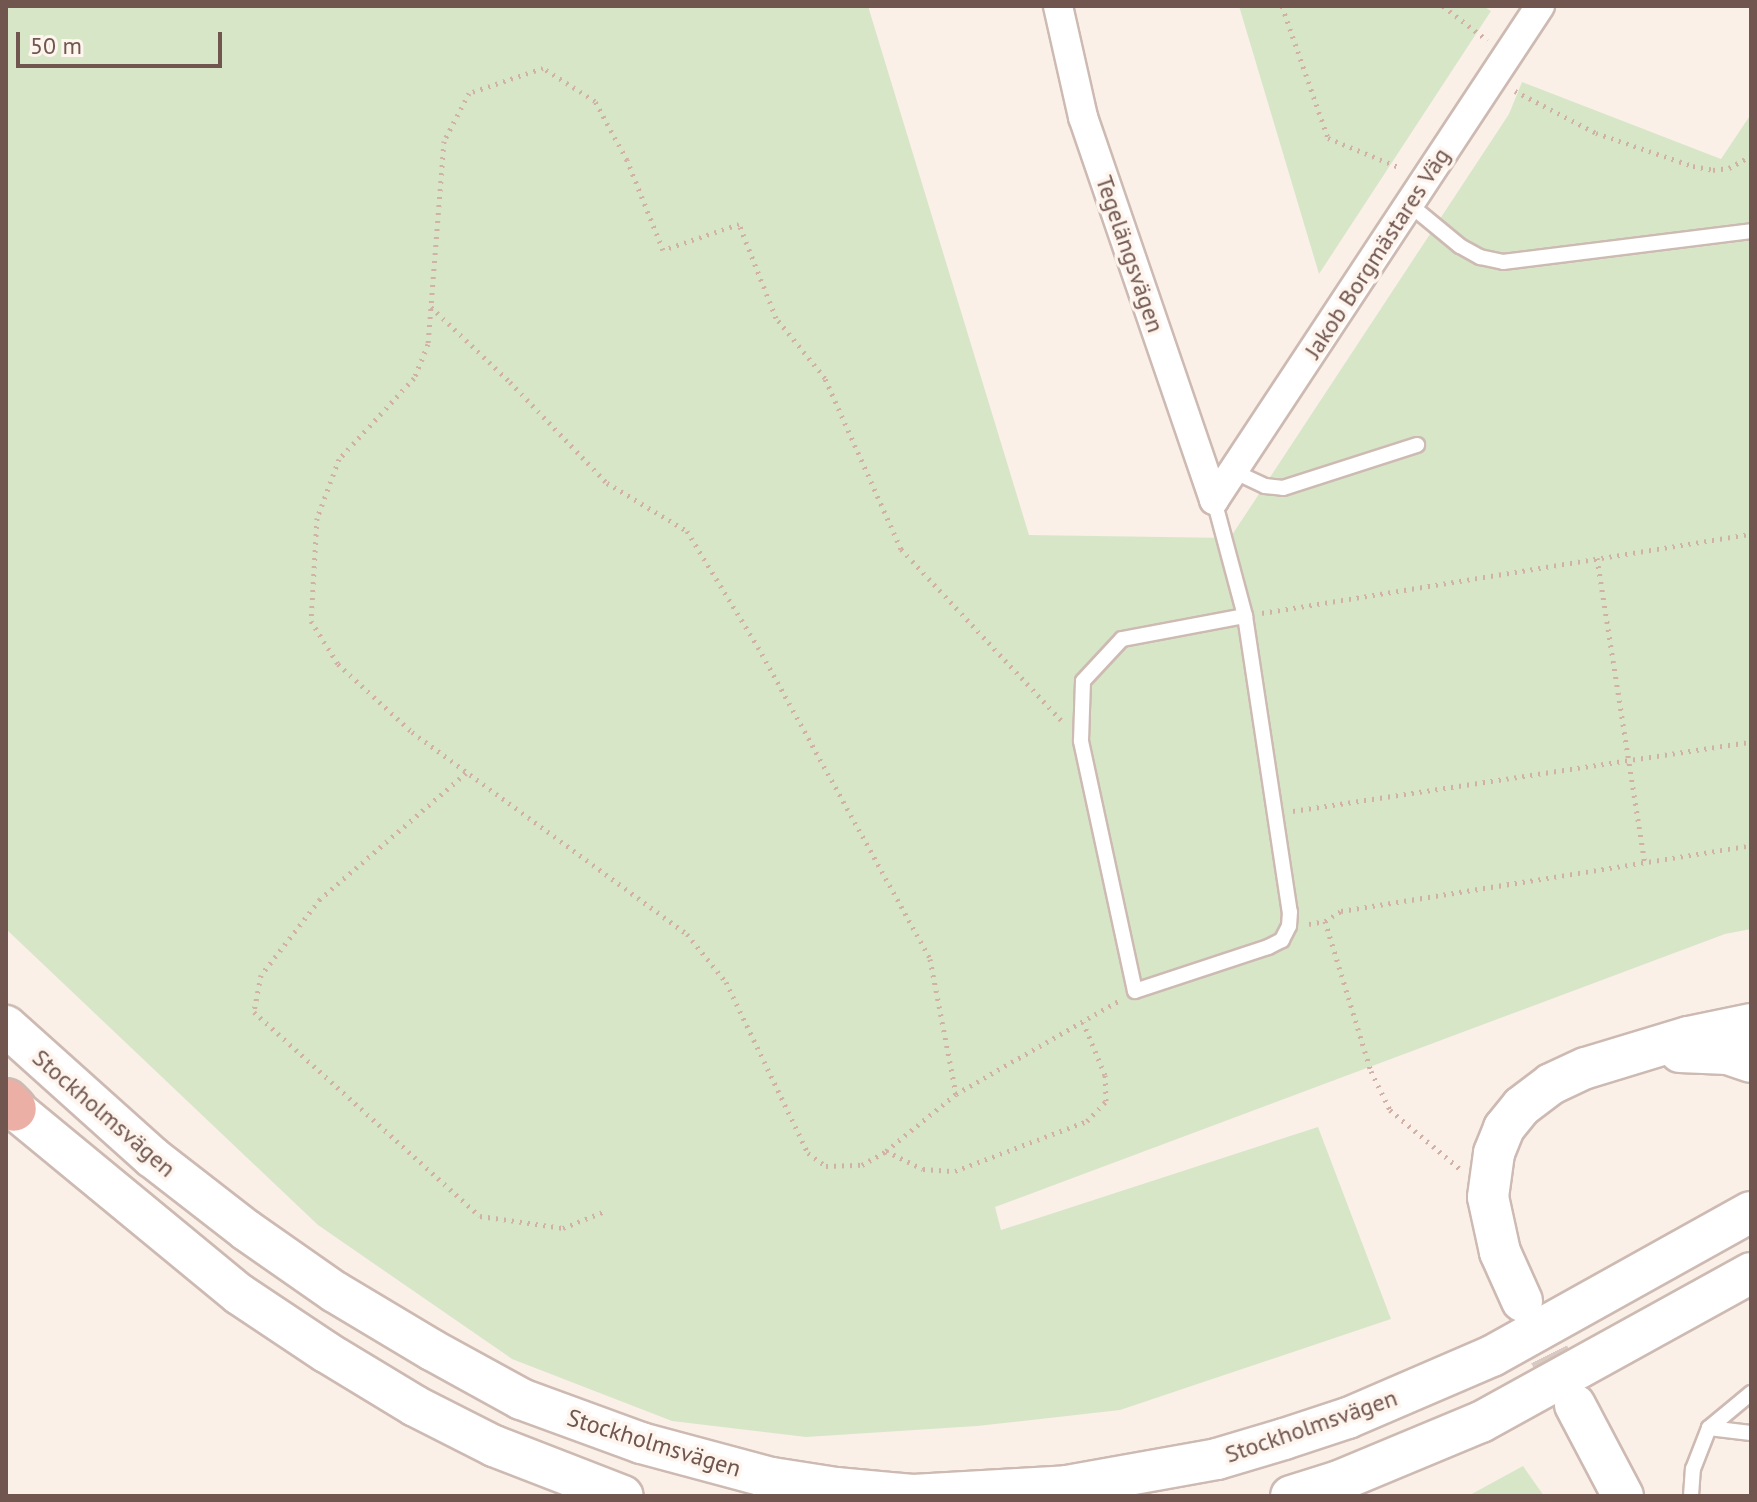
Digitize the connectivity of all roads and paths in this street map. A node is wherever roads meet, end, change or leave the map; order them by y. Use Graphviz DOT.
graph roads {
  1 [pos="1058,6"];
  2 [pos="1282,6"];
  3 [pos="1443,6"];
  4 [pos="1540,6"];
  5 [pos="1507,56"];
  6 [pos="1492,79"];
  7 [pos="1751,156"];
  8 [pos="1427,178"];
  9 [pos="1409,204"];
  10 [pos="1751,231"];
  11 [pos="431,306"];
  12 [pos="1417,445"];
  13 [pos="1233,471"];
  14 [pos="1214,500"];
  15 [pos="1751,534"];
  16 [pos="1597,558"];
  17 [pos="1245,616"];
  18 [pos="1081,741"];
  19 [pos="1751,742"];
  20 [pos="1627,762"];
  21 [pos="466,773"];
  22 [pos="1276,814"];
  23 [pos="1751,845"];
  24 [pos="1645,863"];
  25 [pos="1135,991"];
  26 [pos="1083,1022"];
  27 [pos="1751,1024"];
  28 [pos="6,1026"];
  29 [pos="1632,1055"];
  30 [pos="1751,1062"];
  31 [pos="956,1094"];
  32 [pos="9,1104"];
  33 [pos="886,1151"];
  34 [pos="1464,1172"];
  35 [pos="603,1212"];
  36 [pos="1750,1212"];
  37 [pos="1751,1273"];
  38 [pos="1522,1301"];
  39 [pos="1751,1393"];
  40 [pos="1575,1405"];
  41 [pos="1709,1428"];
  42 [pos="1751,1433"];
  43 [pos="623,1496"];
  44 [pos="1291,1496"];
  45 [pos="1623,1496"];
  46 [pos="1691,1496"];
  1 -- 14 [label="street, Tegelängsvägen"];
  2 -- 8 [label="path"];
  3 -- 5 [label="path"];
  4 -- 5 [label="street, Jakob Borgmästares Väg"];
  5 -- 6 [label="street, Jakob Borgmästares Väg"];
  6 -- 7 [label="path"];
  6 -- 8 [label="street, Jakob Borgmästares Väg"];
  8 -- 9 [label="street, Jakob Borgmästares Väg"];
  9 -- 10 [label="lane"];
  9 -- 13 [label="street, Jakob Borgmästares Väg"];
  11 -- 18 [label="path"];
  11 -- 21 [label="path"];
  11 -- 31 [label="path"];
  12 -- 13 [label="lane"];
  13 -- 14 [label="street, Jakob Borgmästares Väg"];
  14 -- 17 [label="lane"];
  15 -- 16 [label="path"];
  16 -- 17 [label="path"];
  16 -- 20 [label="path"];
  17 -- 18 [label="lane"];
  17 -- 22 [label="lane"];
  18 -- 25 [label="lane"];
  19 -- 20 [label="path"];
  20 -- 22 [label="path"];
  20 -- 24 [label="path"];
  21 -- 33 [label="path"];
  21 -- 35 [label="path"];
  22 -- 25 [label="lane"];
  23 -- 24 [label="path"];
  24 -- 34 [label="path"];
  25 -- 26 [label="path"];
  26 -- 31 [label="path"];
  26 -- 33 [label="path"];
  27 -- 29 [label="main road"];
  28 -- 36 [label="main road, Stockholmsvägen"];
  29 -- 30 [label="main road"];
  29 -- 38 [label="main road"];
  31 -- 33 [label="path"];
  32 -- 43 [label="main road"];
  37 -- 44 [label="main road"];
  39 -- 41 [label="lane"];
  40 -- 45 [label="main road"];
  41 -- 42 [label="lane"];
  41 -- 46 [label="lane"];
}
